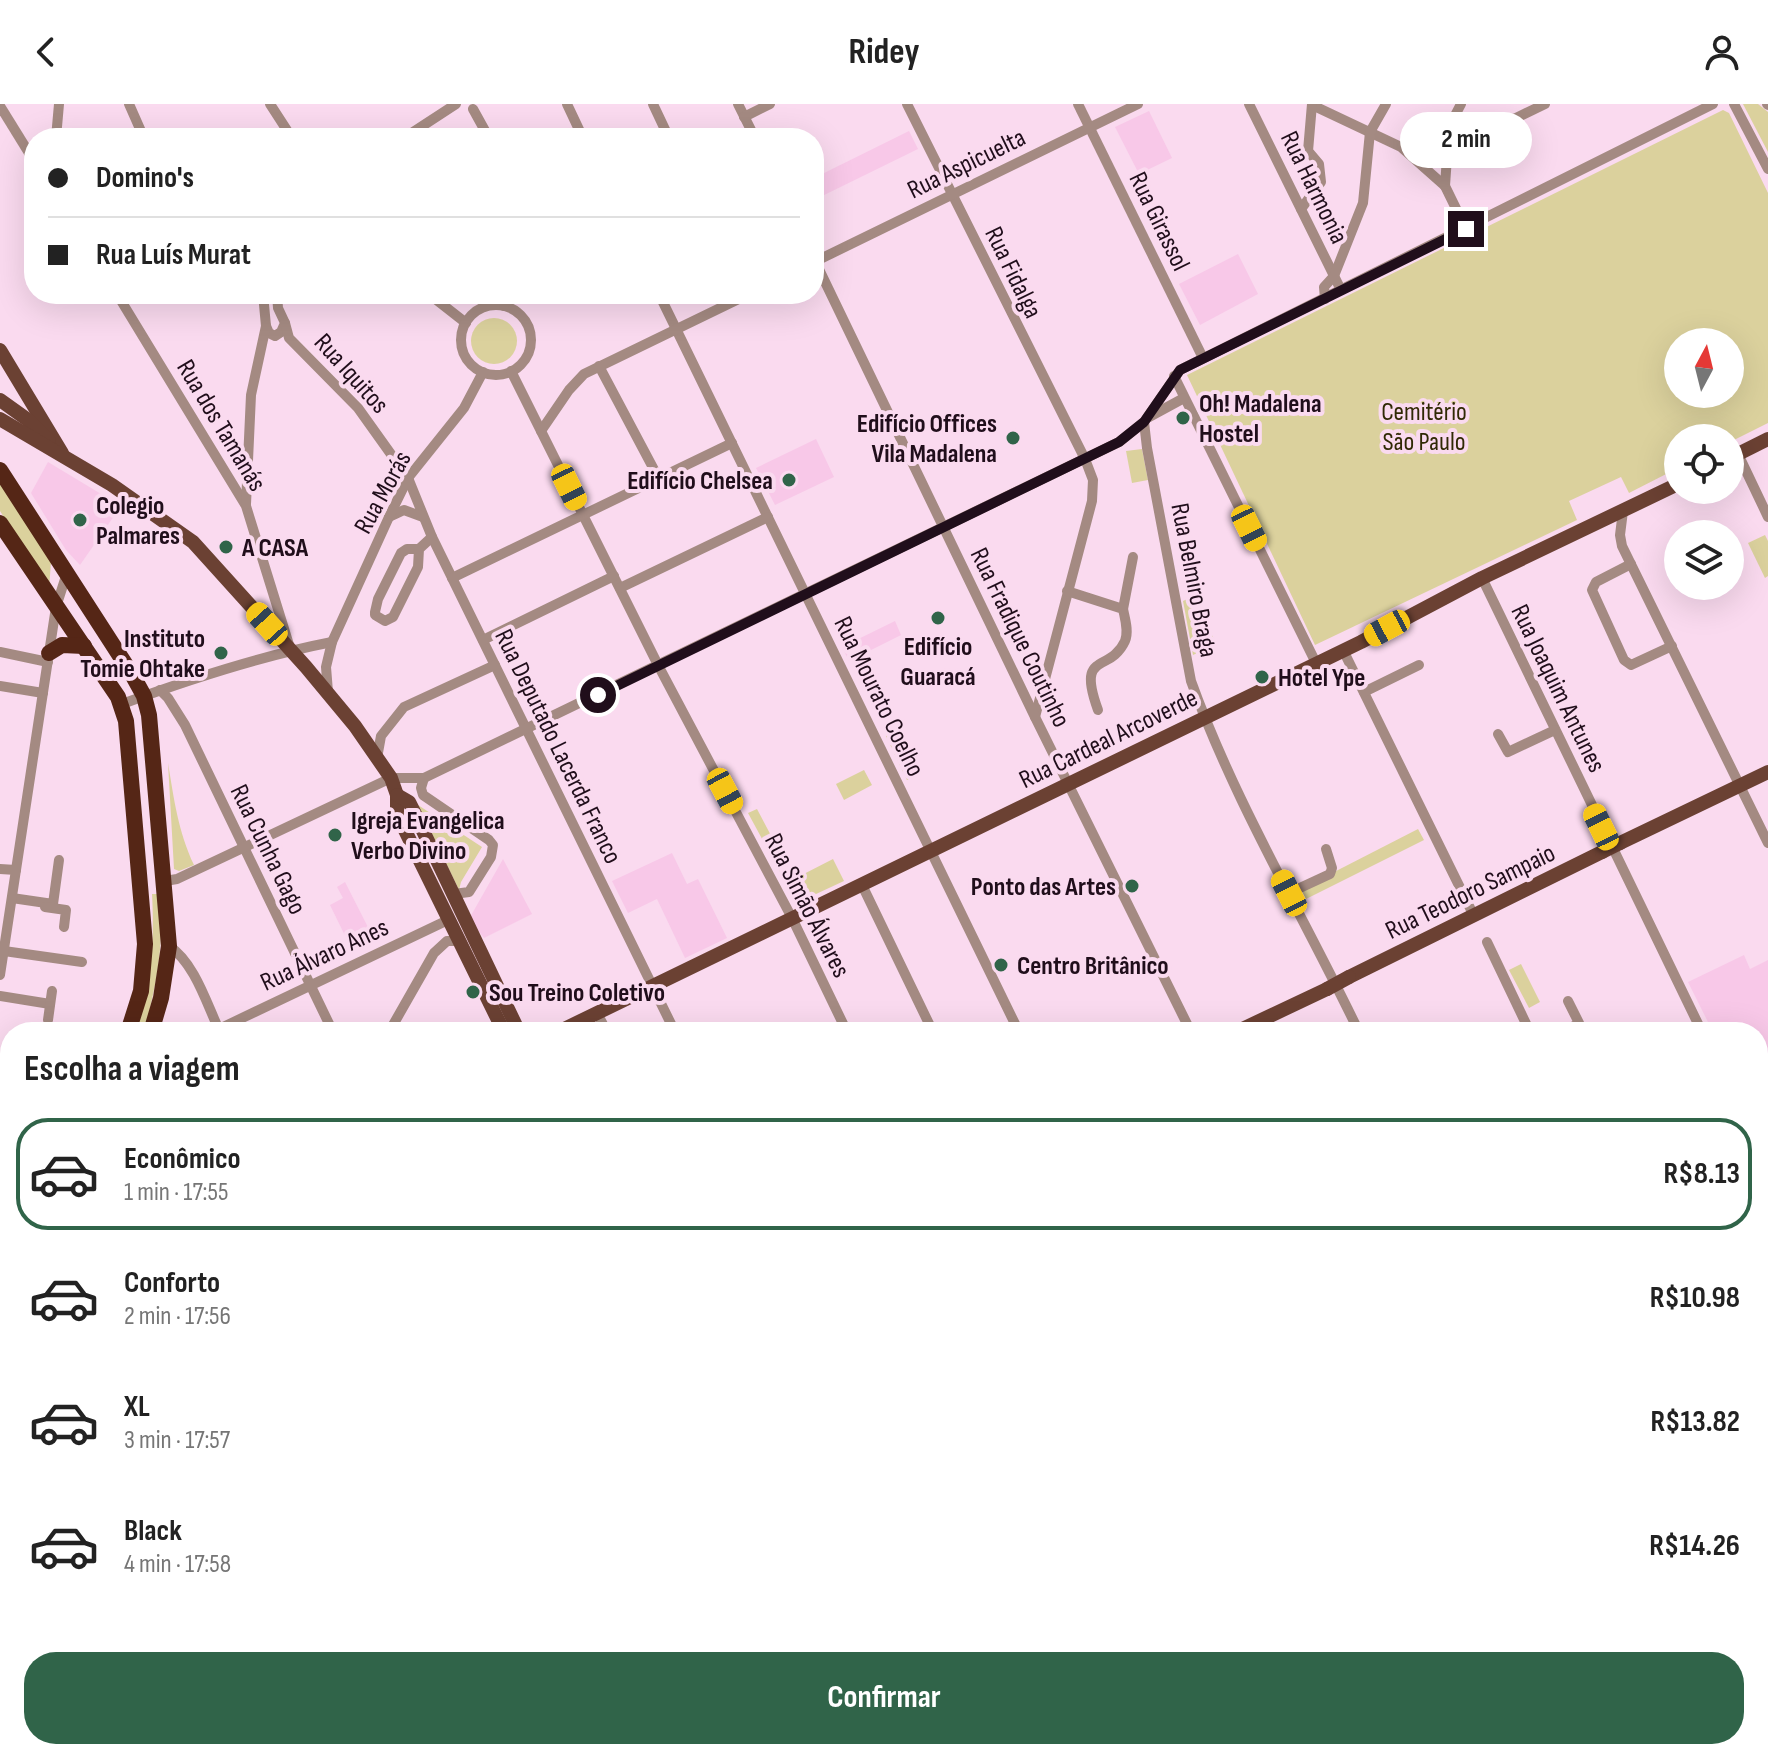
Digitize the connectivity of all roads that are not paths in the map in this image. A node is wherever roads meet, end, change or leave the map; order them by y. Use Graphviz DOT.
graph roads {
  1 [pos="59,104"];
  2 [pos="129,104"];
  3 [pos="270,104"];
  4 [pos="456,104"];
  5 [pos="567,104"];
  6 [pos="653,104"];
  7 [pos="738,104"];
  8 [pos="770,104"];
  9 [pos="907,104"];
  10 [pos="1078,104"];
  11 [pos="1138,104"];
  12 [pos="1249,104"];
  13 [pos="1386,104"];
  14 [pos="1461,104"];
  15 [pos="1545,104"];
  16 [pos="1713,104"];
  17 [pos="1734,104"];
  18 [pos="1312,105"];
  19 [pos="0,106"];
  20 [pos="474,106"];
  21 [pos="744,117"];
  22 [pos="1454,122"];
  23 [pos="1089,127"];
  24 [pos="56,128"];
  25 [pos="140,128"];
  26 [pos="286,128"];
  27 [pos="419,128"];
  28 [pos="484,128"];
  29 [pos="578,128"];
  30 [pos="664,128"];
  31 [pos="750,128"];
  32 [pos="1370,132"];
  33 [pos="24,139"];
  34 [pos="1401,147"];
  35 [pos="1768,169"];
  36 [pos="1445,186"];
  37 [pos="951,195"];
  38 [pos="1301,209"];
  39 [pos="1466,229"];
  40 [pos="824,256"];
  41 [pos="1334,276"];
  42 [pos="824,281"];
  43 [pos="1341,290"];
  44 [pos="1325,293"];
  45 [pos="123,304"];
  46 [pos="265,304"];
  47 [pos="277,304"];
  48 [pos="442,304"];
  49 [pos="664,304"];
  50 [pos="727,304"];
  51 [pos="504,306"];
  52 [pos="466,323"];
  53 [pos="676,329"];
  54 [pos="276,334"];
  55 [pos="0,350"];
  56 [pos="1203,358"];
  57 [pos="599,366"];
  58 [pos="511,371"];
  59 [pos="483,372"];
  60 [pos="1174,376"];
  61 [pos="1184,398"];
  62 [pos="0,400"];
  63 [pos="0,419"];
  64 [pos="1146,420"];
  65 [pos="541,431"];
  66 [pos="1128,437"];
  67 [pos="1768,439"];
  68 [pos="732,443"];
  69 [pos="1147,448"];
  70 [pos="1744,451"];
  71 [pos="62,453"];
  72 [pos="1085,459"];
  73 [pos="0,470"];
  74 [pos="1744,474"];
  75 [pos="408,478"];
  76 [pos="659,479"];
  77 [pos="1664,491"];
  78 [pos="246,506"];
  79 [pos="1623,511"];
  80 [pos="583,516"];
  81 [pos="389,517"];
  82 [pos="423,517"];
  83 [pos="768,517"];
  84 [pos="1768,517"];
  85 [pos="0,523"];
  86 [pos="944,527"];
  87 [pos="432,537"];
  88 [pos="419,549"];
  89 [pos="1133,557"];
  90 [pos="1631,564"];
  91 [pos="67,573"];
  92 [pos="614,576"];
  93 [pos="452,578"];
  94 [pos="1482,578"];
  95 [pos="270,587"];
  96 [pos="620,588"];
  97 [pos="1067,591"];
  98 [pos="805,594"];
  99 [pos="248,602"];
  100 [pos="56,607"];
  101 [pos="1123,609"];
  102 [pos="267,624"];
  103 [pos="483,640"];
  104 [pos="332,642"];
  105 [pos="84,646"];
  106 [pos="1672,646"];
  107 [pos="291,650"];
  108 [pos="1343,650"];
  109 [pos="0,652"];
  110 [pos="267,657"];
  111 [pos="48,658"];
  112 [pos="1316,663"];
  113 [pos="495,665"];
  114 [pos="658,665"];
  115 [pos="1419,665"];
  116 [pos="0,686"];
  117 [pos="328,692"];
  118 [pos="1364,692"];
  119 [pos="43,693"];
  120 [pos="152,693"];
  121 [pos="122,704"];
  122 [pos="1098,710"];
  123 [pos="1035,717"];
  124 [pos="1204,718"];
  125 [pos="527,729"];
  126 [pos="1555,730"];
  127 [pos="1498,734"];
  128 [pos="131,756"];
  129 [pos="377,758"];
  130 [pos="1768,772"];
  131 [pos="391,778"];
  132 [pos="424,778"];
  133 [pos="1069,783"];
  134 [pos="1740,785"];
  135 [pos="403,798"];
  136 [pos="427,799"];
  137 [pos="1768,843"];
  138 [pos="244,846"];
  139 [pos="1326,849"];
  140 [pos="931,851"];
  141 [pos="59,860"];
  142 [pos="0,869"];
  143 [pos="16,870"];
  144 [pos="165,881"];
  145 [pos="862,885"];
  146 [pos="1289,893"];
  147 [pos="454,894"];
  148 [pos="11,900"];
  149 [pos="1474,916"];
  150 [pos="792,918"];
  151 [pos="448,920"];
  152 [pos="64,927"];
  153 [pos="422,932"];
  154 [pos="460,941"];
  155 [pos="1487,942"];
  156 [pos="169,946"];
  157 [pos="4,951"];
  158 [pos="432,956"];
  159 [pos="82,962"];
  160 [pos="0,975"];
  161 [pos="311,985"];
  162 [pos="652,986"];
  163 [pos="52,991"];
  164 [pos="0,996"];
  165 [pos="1568,1001"];
  166 [pos="50,1004"];
  167 [pos="597,1013"];
  168 [pos="48,1020"];
  169 [pos="131,1022"];
  170 [pos="154,1022"];
  171 [pos="215,1022"];
  172 [pos="235,1022"];
  173 [pos="328,1022"];
  174 [pos="395,1022"];
  175 [pos="499,1022"];
  176 [pos="514,1022"];
  177 [pos="579,1022"];
  178 [pos="602,1022"];
  179 [pos="670,1022"];
  180 [pos="842,1022"];
  181 [pos="928,1022"];
  182 [pos="1014,1022"];
  183 [pos="1186,1022"];
  184 [pos="1257,1022"];
  185 [pos="1354,1022"];
  186 [pos="1525,1022"];
  187 [pos="1578,1022"];
  188 [pos="1697,1022"];
  1 -- 24 [label="street"];
  2 -- 25 [label="street"];
  3 -- 26 [label="street"];
  4 -- 20 [label="street"];
  4 -- 27 [label="street"];
  5 -- 29 [label="street"];
  6 -- 30 [label="street"];
  7 -- 21 [label="street"];
  8 -- 21 [label="street"];
  9 -- 37 [label="street, Rua Fidalga"];
  10 -- 23 [label="street, Rua Girassol"];
  11 -- 23 [label="street, Rua Aspicuelta"];
  12 -- 38 [label="street, Rua Harmonia"];
  13 -- 32 [label="street"];
  14 -- 22 [label="street"];
  15 -- 22 [label="street"];
  16 -- 39 [label="street"];
  17 -- 35 [label="street"];
  18 -- 32 [label="street"];
  18 -- 38 [label="street"];
  19 -- 33 [label="street"];
  20 -- 28 [label="street"];
  21 -- 31 [label="street"];
  22 -- 34 [label="street"];
  22 -- 36 [label="street"];
  23 -- 37 [label="street, Rua Aspicuelta"];
  23 -- 56 [label="street, Rua Girassol"];
  32 -- 34 [label="street"];
  32 -- 41 [label="street"];
  34 -- 36 [label="street"];
  36 -- 39 [label="street"];
  37 -- 40 [label="street, Rua Aspicuelta"];
  37 -- 72 [label="street, Rua Fidalga"];
  38 -- 41 [label="street, Rua Harmonia"];
  39 -- 43 [label="street"];
  41 -- 43 [label="street, Rua Harmonia"];
  41 -- 44 [label="street"];
  42 -- 86 [label="street, Rua Fradique Coutinho"];
  43 -- 44 [label="street"];
  44 -- 56 [label="street"];
  45 -- 78 [label="street, Rua dos Tamanás"];
  46 -- 54 [label="street"];
  47 -- 54 [label="street, Rua Iquitos"];
  48 -- 52 [label="street"];
  49 -- 53 [label="street, Rua Mourato Coelho"];
  50 -- 53 [label="street"];
  51 -- 52 [label="street"];
  51 -- 58 [label="street"];
  52 -- 59 [label="street"];
  53 -- 57 [label="street"];
  53 -- 68 [label="street, Rua Mourato Coelho"];
  54 -- 75 [label="street, Rua Iquitos"];
  54 -- 78 [label="street"];
  55 -- 71 [label="main road"];
  56 -- 60 [label="street"];
  57 -- 65 [label="street"];
  57 -- 76 [label="street"];
  58 -- 59 [label="street"];
  58 -- 65 [label="street, Rua Simão Álvares"];
  59 -- 75 [label="street, Rua Morás"];
  60 -- 61 [label="street"];
  60 -- 64 [label="street"];
  61 -- 64 [label="street"];
  61 -- 112 [label="street"];
  62 -- 71 [label="main road"];
  63 -- 71 [label="main road"];
  64 -- 66 [label="street"];
  64 -- 69 [label="street, Rua Belmiro Braga"];
  65 -- 80 [label="street, Rua Simão Álvares"];
  66 -- 69 [label="street"];
  66 -- 72 [label="street"];
  67 -- 70 [label="main road"];
  68 -- 76 [label="street"];
  68 -- 83 [label="street, Rua Mourato Coelho"];
  69 -- 124 [label="street, Rua Belmiro Braga"];
  71 -- 99 [label="main road"];
  72 -- 86 [label="street"];
  72 -- 97 [label="street, Rua Fidalga"];
  73 -- 91 [label="highway"];
  74 -- 84 [label="street"];
  75 -- 81 [label="street, Rua Morás"];
  75 -- 82 [label="street, Rua Deputado Lacerda Franco"];
  76 -- 80 [label="street"];
  77 -- 79 [label="main road, Rua Cardeal Arcoverde"];
  78 -- 95 [label="street, Rua dos Tamanás"];
  79 -- 90 [label="street"];
  79 -- 94 [label="main road, Rua Cardeal Arcoverde"];
  80 -- 92 [label="street, Rua Simão Álvares"];
  80 -- 93 [label="street"];
  81 -- 82 [label="street"];
  81 -- 104 [label="street, Rua Morás"];
  82 -- 87 [label="street, Rua Deputado Lacerda Franco"];
  83 -- 96 [label="street"];
  83 -- 98 [label="street, Rua Mourato Coelho"];
  85 -- 100 [label="highway"];
  86 -- 98 [label="street"];
  86 -- 123 [label="street, Rua Fradique Coutinho"];
  87 -- 88 [label="street"];
  87 -- 93 [label="street, Rua Deputado Lacerda Franco"];
  88 -- 88 [label="street"];
  89 -- 101 [label="street"];
  90 -- 106 [label="street"];
  90 -- 106 [label="street"];
  91 -- 100 [label="street"];
  91 -- 120 [label="highway"];
  92 -- 96 [label="street, Rua Simão Álvares"];
  92 -- 103 [label="street"];
  93 -- 103 [label="street, Rua Deputado Lacerda Franco"];
  94 -- 108 [label="main road, Rua Cardeal Arcoverde"];
  94 -- 126 [label="street, Rua Joaquim Antunes"];
  95 -- 99 [label="street"];
  95 -- 107 [label="street, Rua dos Tamanás"];
  96 -- 114 [label="street, Rua Simão Álvares"];
  97 -- 101 [label="street"];
  97 -- 123 [label="street, Rua Fidalga"];
  98 -- 114 [label="street"];
  98 -- 140 [label="street, Rua Mourato Coelho"];
  99 -- 102 [label="main road"];
  100 -- 105 [label="highway"];
  100 -- 111 [label="street"];
  101 -- 122 [label="street"];
  102 -- 107 [label="main road"];
  102 -- 110 [label="street"];
  103 -- 113 [label="street, Rua Deputado Lacerda Franco"];
  104 -- 107 [label="street"];
  104 -- 117 [label="street, Rua Morás"];
  105 -- 111 [label="highway"];
  105 -- 121 [label="highway"];
  106 -- 134 [label="street"];
  107 -- 110 [label="street"];
  107 -- 117 [label="main road"];
  108 -- 112 [label="main road, Rua Cardeal Arcoverde"];
  108 -- 118 [label="street"];
  109 -- 111 [label="street"];
  110 -- 120 [label="street"];
  111 -- 119 [label="street"];
  112 -- 124 [label="main road, Rua Cardeal Arcoverde"];
  113 -- 125 [label="street, Rua Deputado Lacerda Franco"];
  113 -- 129 [label="street"];
  114 -- 125 [label="street"];
  114 -- 150 [label="street, Rua Simão Álvares"];
  115 -- 118 [label="street"];
  116 -- 119 [label="street"];
  117 -- 129 [label="main road"];
  118 -- 149 [label="street"];
  119 -- 143 [label="street"];
  120 -- 121 [label="street"];
  120 -- 138 [label="street, Rua Cunha Gago"];
  120 -- 144 [label="highway"];
  121 -- 128 [label="highway"];
  123 -- 133 [label="street, Rua Fradique Coutinho"];
  124 -- 133 [label="main road, Rua Cardeal Arcoverde"];
  124 -- 146 [label="street, Rua Belmiro Braga"];
  125 -- 132 [label="street"];
  125 -- 162 [label="street, Rua Deputado Lacerda Franco"];
  126 -- 127 [label="street"];
  126 -- 188 [label="street, Rua Joaquim Antunes"];
  128 -- 144 [label="highway"];
  128 -- 169 [label="highway"];
  129 -- 131 [label="main road"];
  130 -- 134 [label="main road, Rua Teodoro Sampaio"];
  131 -- 132 [label="street"];
  131 -- 135 [label="main road"];
  131 -- 138 [label="street"];
  132 -- 136 [label="street"];
  133 -- 140 [label="main road, Rua Cardeal Arcoverde"];
  133 -- 183 [label="street, Rua Fradique Coutinho"];
  134 -- 137 [label="street"];
  134 -- 149 [label="main road, Rua Teodoro Sampaio, bridge"];
  135 -- 136 [label="street"];
  135 -- 147 [label="main road"];
  135 -- 151 [label="main road"];
  136 -- 147 [label="street"];
  138 -- 144 [label="street"];
  138 -- 161 [label="street, Rua Cunha Gago"];
  139 -- 146 [label="street"];
  140 -- 145 [label="main road, Rua Cardeal Arcoverde"];
  140 -- 182 [label="street, Rua Mourato Coelho"];
  141 -- 148 [label="street"];
  142 -- 143 [label="street"];
  143 -- 148 [label="street"];
  144 -- 156 [label="highway"];
  145 -- 150 [label="main road, Rua Cardeal Arcoverde"];
  145 -- 181 [label="street"];
  146 -- 185 [label="street, Rua Belmiro Braga"];
  147 -- 176 [label="main road"];
  148 -- 152 [label="street"];
  148 -- 157 [label="street"];
  149 -- 184 [label="main road, Rua Teodoro Sampaio, bridge"];
  150 -- 162 [label="main road, Rua Cardeal Arcoverde"];
  150 -- 180 [label="street, Rua Simão Álvares"];
  151 -- 153 [label="street, Rua Álvaro Anes"];
  151 -- 154 [label="main road"];
  153 -- 158 [label="street"];
  153 -- 161 [label="street, Rua Álvaro Anes"];
  154 -- 158 [label="street"];
  154 -- 175 [label="main road"];
  155 -- 186 [label="street"];
  156 -- 170 [label="highway"];
  156 -- 171 [label="street"];
  157 -- 159 [label="street"];
  157 -- 160 [label="street"];
  158 -- 174 [label="street"];
  161 -- 172 [label="street, Rua Álvaro Anes"];
  161 -- 173 [label="street, Rua Cunha Gago"];
  162 -- 167 [label="main road, Rua Cardeal Arcoverde"];
  162 -- 179 [label="street, Rua Deputado Lacerda Franco"];
  163 -- 166 [label="street"];
  164 -- 166 [label="street"];
  165 -- 187 [label="street"];
  166 -- 168 [label="street"];
  167 -- 177 [label="main road, Rua Cardeal Arcoverde"];
  167 -- 178 [label="street"];
}
